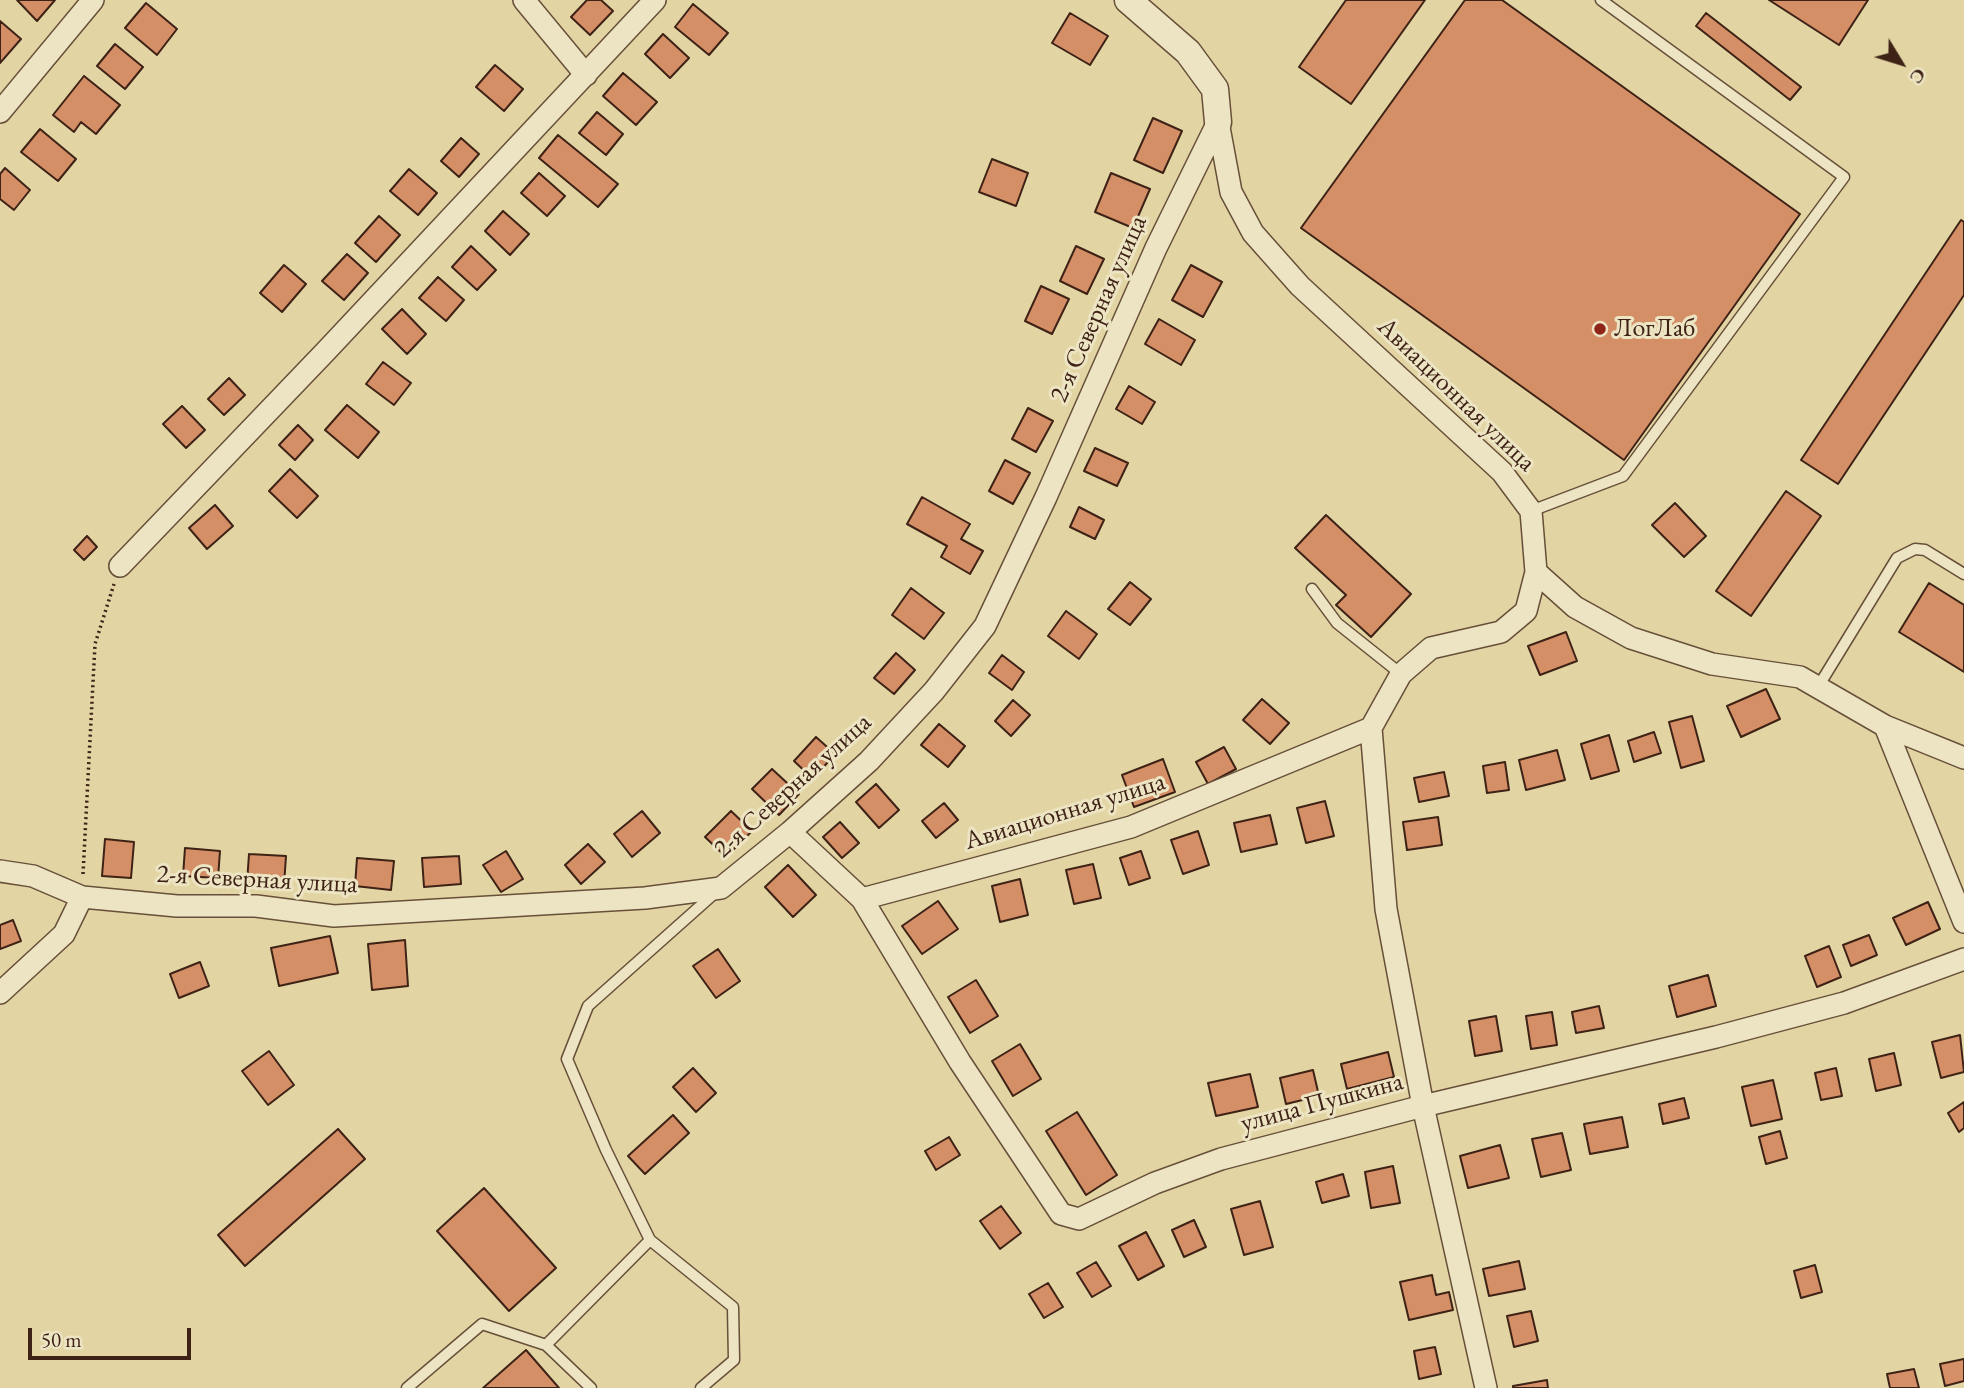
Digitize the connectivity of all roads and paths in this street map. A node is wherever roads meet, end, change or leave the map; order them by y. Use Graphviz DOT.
graph roads {
  1 [pos="93,0"];
  2 [pos="524,0"];
  3 [pos="655,0"];
  4 [pos="1128,0"];
  5 [pos="1601,0"];
  6 [pos="586,75"];
  7 [pos="0,113"];
  8 [pos="1218,122"];
  9 [pos="1531,511"];
  10 [pos="120,566"];
  11 [pos="1536,572"];
  12 [pos="1964,574"];
  13 [pos="1312,589"];
  14 [pos="1401,674"];
  15 [pos="1818,687"];
  16 [pos="1885,726"];
  17 [pos="1371,728"];
  18 [pos="1964,758"];
  19 [pos="790,832"];
  20 [pos="0,871"];
  21 [pos="721,888"];
  22 [pos="82,897"];
  23 [pos="862,899"];
  24 [pos="1964,922"];
  25 [pos="1964,958"];
  26 [pos="0,993"];
  27 [pos="1423,1106"];
  28 [pos="650,1240"];
  29 [pos="546,1345"];
  30 [pos="407,1388"];
  31 [pos="591,1388"];
  32 [pos="701,1388"];
  33 [pos="1486,1388"];
  1 -- 7 [label="street"];
  2 -- 6 [label="street"];
  3 -- 6 [label="street"];
  4 -- 8 [label="street"];
  5 -- 9 [label="lane"];
  6 -- 10 [label="street"];
  8 -- 9 [label="street, Авиационная улица"];
  8 -- 19 [label="street, 2-я Северная улица"];
  9 -- 11 [label="street, Авиационная улица"];
  10 -- 22 [label="path"];
  11 -- 14 [label="street, Авиационная улица"];
  11 -- 15 [label="street"];
  12 -- 15 [label="lane"];
  13 -- 14 [label="lane"];
  14 -- 17 [label="street"];
  15 -- 16 [label="street"];
  16 -- 18 [label="street"];
  16 -- 24 [label="street"];
  17 -- 23 [label="street, Авиационная улица"];
  17 -- 27 [label="street"];
  19 -- 21 [label="street, 2-я Северная улица"];
  19 -- 23 [label="street"];
  20 -- 22 [label="street, 2-я Северная улица"];
  21 -- 22 [label="street, 2-я Северная улица"];
  21 -- 28 [label="lane"];
  22 -- 26 [label="street"];
  23 -- 27 [label="street, улица Пушкина"];
  25 -- 27 [label="street, улица Пушкина"];
  27 -- 33 [label="street"];
  28 -- 29 [label="lane"];
  28 -- 32 [label="lane"];
  29 -- 30 [label="lane"];
  29 -- 31 [label="lane"];
}
